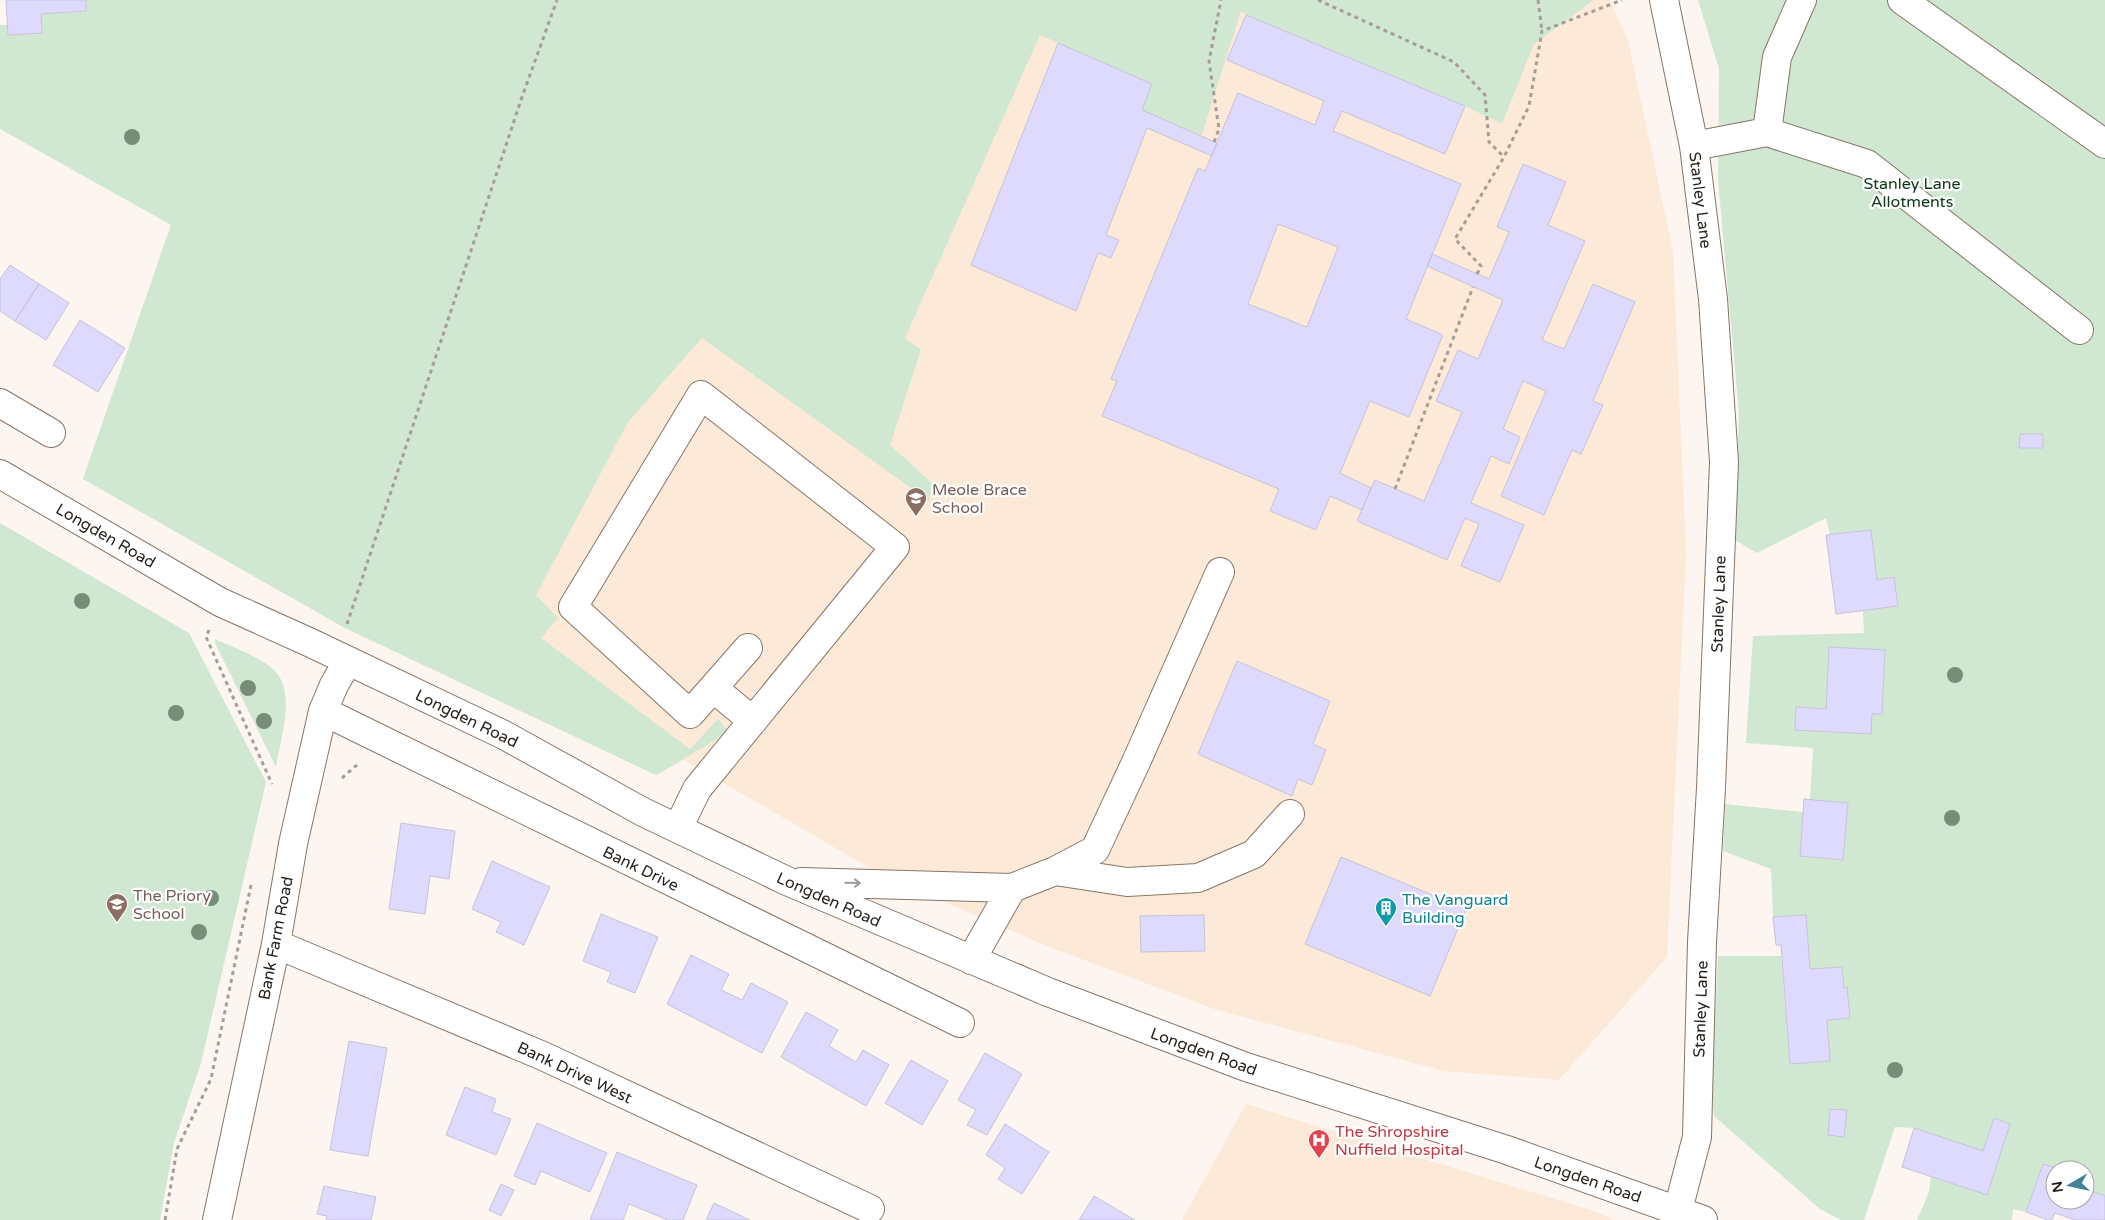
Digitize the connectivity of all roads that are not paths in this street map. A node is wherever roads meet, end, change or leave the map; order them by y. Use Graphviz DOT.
graph roads {
  1 [pos="1664,0"];
  2 [pos="1802,0"];
  3 [pos="1902,0"];
  4 [pos="1767,132"];
  5 [pos="2105,144"];
  6 [pos="1694,146"];
  7 [pos="2080,330"];
  8 [pos="0,403"];
  9 [pos="51,433"];
  10 [pos="0,474"];
  11 [pos="1220,572"];
  12 [pos="748,648"];
  13 [pos="340,657"];
  14 [pos="713,688"];
  15 [pos="324,711"];
  16 [pos="753,721"];
  17 [pos="1290,814"];
  18 [pos="678,828"];
  19 [pos="1055,871"];
  20 [pos="786,881"];
  21 [pos="1012,888"];
  22 [pos="276,944"];
  23 [pos="971,960"];
  24 [pos="960,1024"];
  25 [pos="870,1210"];
  26 [pos="1678,1210"];
  27 [pos="217,1220"];
  28 [pos="1704,1220"];
  1 -- 6 [label="street, Stanley Lane"];
  2 -- 4 [label="street"];
  3 -- 5 [label="street"];
  4 -- 6 [label="street"];
  4 -- 7 [label="street"];
  6 -- 26 [label="street, Stanley Lane"];
  8 -- 9 [label="street"];
  10 -- 13 [label="street, Longden Road"];
  11 -- 19 [label="street"];
  12 -- 14 [label="street"];
  13 -- 15 [label="street, Bank Farm Road"];
  13 -- 18 [label="street, Longden Road"];
  14 -- 16 [label="street"];
  14 -- 16 [label="street"];
  15 -- 22 [label="street, Bank Farm Road"];
  15 -- 24 [label="street, Bank Drive"];
  16 -- 18 [label="street"];
  17 -- 19 [label="street"];
  18 -- 20 [label="street, Longden Road"];
  19 -- 21 [label="street"];
  20 -- 21 [label="street, one-way"];
  20 -- 23 [label="street, Longden Road"];
  21 -- 23 [label="street"];
  22 -- 25 [label="street, Bank Drive West"];
  22 -- 27 [label="street, Bank Farm Road"];
  23 -- 26 [label="street, Longden Road"];
  26 -- 28 [label="street, Longden Road"];
}
